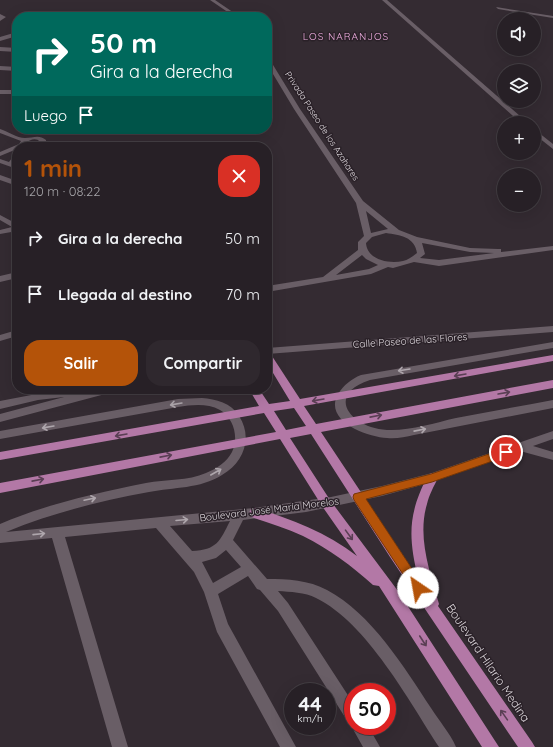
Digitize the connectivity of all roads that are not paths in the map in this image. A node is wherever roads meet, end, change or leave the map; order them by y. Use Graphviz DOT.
graph roads {
  1 [pos="212,0"];
  2 [pos="384,0"];
  3 [pos="498,8"];
  4 [pos="232,12"];
  5 [pos="525,12"];
  6 [pos="0,15"];
  7 [pos="541,15"];
  8 [pos="541,15"];
  9 [pos="553,17"];
  10 [pos="0,20"];
  11 [pos="553,21"];
  12 [pos="12,35"];
  13 [pos="0,39"];
  14 [pos="0,49"];
  15 [pos="12,50"];
  16 [pos="0,68"];
  17 [pos="272,68"];
  18 [pos="12,69"];
  19 [pos="0,92"];
  20 [pos="12,92"];
  21 [pos="517,116"];
  22 [pos="0,131"];
  23 [pos="541,137"];
  24 [pos="21,142"];
  25 [pos="28,142"];
  26 [pos="43,142"];
  27 [pos="553,147"];
  28 [pos="12,149"];
  29 [pos="0,154"];
  30 [pos="0,160"];
  31 [pos="12,165"];
  32 [pos="0,176"];
  33 [pos="12,182"];
  34 [pos="360,203"];
  35 [pos="0,217"];
  36 [pos="12,225"];
  37 [pos="12,229"];
  38 [pos="396,231"];
  39 [pos="0,232"];
  40 [pos="368,235"];
  41 [pos="416,239"];
  42 [pos="553,243"];
  43 [pos="553,248"];
  44 [pos="362,251"];
  45 [pos="414,260"];
  46 [pos="388,264"];
  47 [pos="12,276"];
  48 [pos="325,278"];
  49 [pos="0,279"];
  50 [pos="272,288"];
  51 [pos="553,329"];
  52 [pos="12,334"];
  53 [pos="0,338"];
  54 [pos="553,345"];
  55 [pos="272,351"];
  56 [pos="553,358"];
  57 [pos="272,363"];
  58 [pos="553,384"];
  59 [pos="58,394"];
  60 [pos="88,394"];
  61 [pos="257,394"];
  62 [pos="553,404"];
  63 [pos="0,405"];
  64 [pos="0,418"];
  65 [pos="0,435"];
  66 [pos="553,435"];
  67 [pos="520,447"];
  68 [pos="0,456"];
  69 [pos="553,456"];
  70 [pos="432,478"];
  71 [pos="0,488"];
  72 [pos="358,497"];
  73 [pos="326,503"];
  74 [pos="255,513"];
  75 [pos="239,515"];
  76 [pos="159,522"];
  77 [pos="0,529"];
  78 [pos="57,532"];
  79 [pos="0,538"];
  80 [pos="227,542"];
  81 [pos="191,557"];
  82 [pos="249,569"];
  83 [pos="262,585"];
  84 [pos="210,591"];
  85 [pos="393,595"];
  86 [pos="435,613"];
  87 [pos="344,703"];
  88 [pos="365,735"];
  89 [pos="120,747"];
  90 [pos="288,747"];
  91 [pos="372,747"];
  92 [pos="448,747"];
  93 [pos="491,747"];
  94 [pos="527,747"];
  1 -- 4 [label="street"];
  2 -- 21 [label="street"];
  3 -- 5 [label="street"];
  6 -- 10 [label="street"];
  7 -- 9 [label="street"];
  8 -- 11 [label="street"];
  12 -- 13 [label="street"];
  14 -- 15 [label="street"];
  16 -- 18 [label="street"];
  17 -- 34 [label="street, Privada Paseo de los Azahares"];
  19 -- 20 [label="street"];
  22 -- 24 [label="street"];
  23 -- 27 [label="street"];
  25 -- 26 [label="street"];
  28 -- 29 [label="street"];
  30 -- 31 [label="street"];
  32 -- 33 [label="street"];
  34 -- 38 [label="street, Privada Paseo de los Azahares"];
  34 -- 40 [label="street, Privada Paseo de los Azahares"];
  35 -- 36 [label="street"];
  37 -- 39 [label="street"];
  38 -- 40 [label="street"];
  38 -- 41 [label="street"];
  40 -- 44 [label="street"];
  41 -- 42 [label="street"];
  41 -- 45 [label="street"];
  43 -- 45 [label="street"];
  44 -- 46 [label="street"];
  44 -- 48 [label="street"];
  45 -- 46 [label="street"];
  46 -- 48 [label="street"];
  47 -- 49 [label="street"];
  48 -- 50 [label="street"];
  51 -- 55 [label="street, Calle Paseo de las Flores"];
  52 -- 53 [label="street"];
  54 -- 62 [label="street, one-way"];
  56 -- 68 [label="main road, one-way"];
  57 -- 72 [label="main road, Boulevard Hilario Medina"];
  71 -- 58 [label="main road, one-way"];
  59 -- 63 [label="street"];
  60 -- 64 [label="street"];
  61 -- 73 [label="main road"];
  77 -- 65 [label="street, one-way"];
  66 -- 67 [label="street, Boulevard José María Morelos"];
  67 -- 69 [label="street"];
  67 -- 70 [label="street, Boulevard José María Morelos"];
  70 -- 72 [label="street, Boulevard José María Morelos"];
  70 -- 86 [label="main road"];
  72 -- 73 [label="street, Boulevard José María Morelos"];
  72 -- 86 [label="main road, Boulevard Hilario Medina"];
  73 -- 74 [label="street, Boulevard José María Morelos"];
  73 -- 85 [label="main road, one-way"];
  74 -- 75 [label="street, Boulevard José María Morelos"];
  74 -- 85 [label="main road"];
  76 -- 75 [label="street, Boulevard José María Morelos, one-way"];
  75 -- 80 [label="street"];
  76 -- 78 [label="street, Boulevard José María Morelos"];
  76 -- 81 [label="street"];
  79 -- 78 [label="street, Boulevard José María Morelos, one-way"];
  78 -- 89 [label="street"];
  80 -- 81 [label="street"];
  80 -- 82 [label="street"];
  81 -- 84 [label="street"];
  82 -- 83 [label="street"];
  82 -- 84 [label="street"];
  83 -- 87 [label="street"];
  83 -- 92 [label="street"];
  84 -- 90 [label="street"];
  85 -- 93 [label="main road, one-way"];
  94 -- 86 [label="main road, Boulevard Hilario Medina, one-way"];
  88 -- 91 [label="street"];
}
